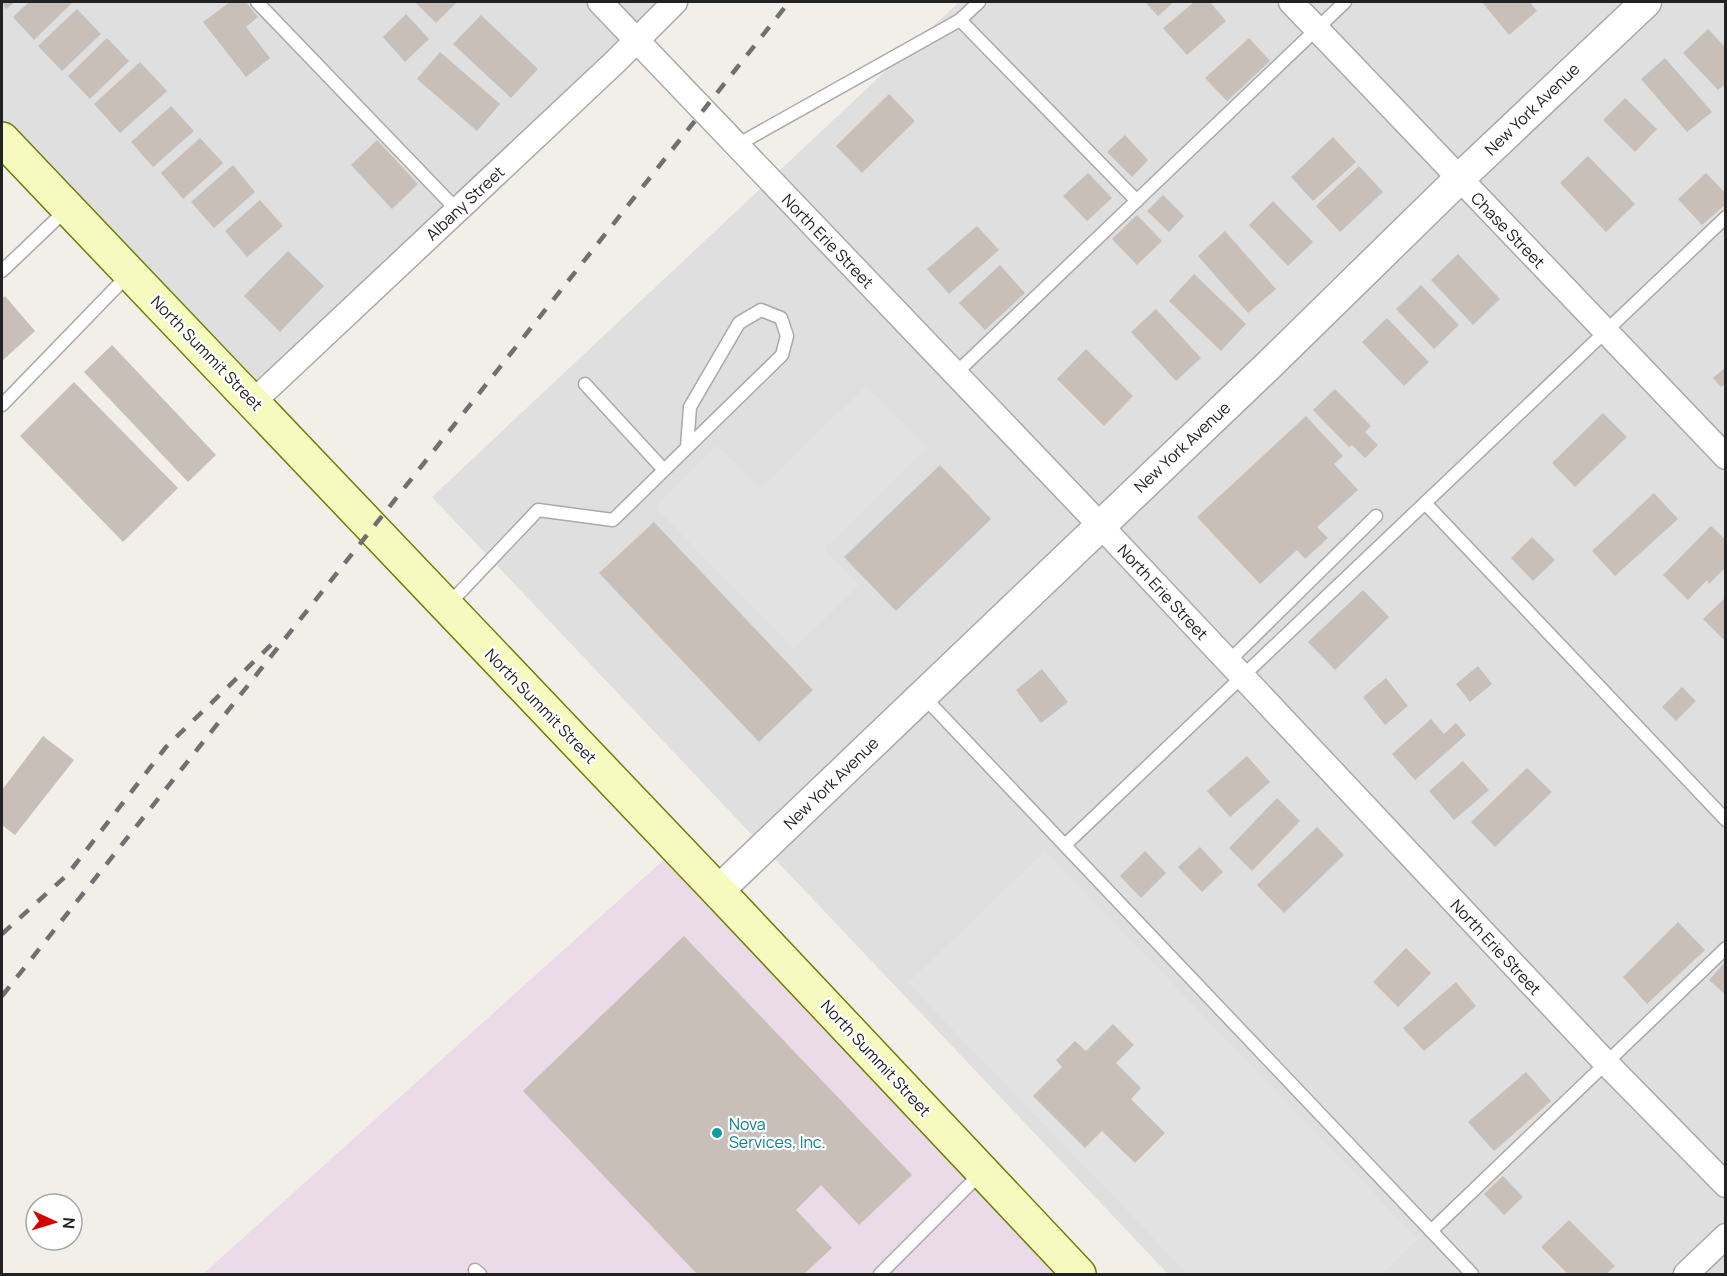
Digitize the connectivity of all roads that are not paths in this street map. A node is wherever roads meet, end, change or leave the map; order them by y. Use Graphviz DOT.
graph roads {
  1 [pos="257,2"];
  2 [pos="600,2"];
  3 [pos="675,2"];
  4 [pos="979,2"];
  5 [pos="1291,2"];
  6 [pos="1345,2"];
  7 [pos="1646,2"];
  8 [pos="960,20"];
  9 [pos="1317,28"];
  10 [pos="637,40"];
  11 [pos="2,139"];
  12 [pos="737,145"];
  13 [pos="1460,178"];
  14 [pos="1137,201"];
  15 [pos="68,208"];
  16 [pos="457,210"];
  17 [pos="1725,217"];
  18 [pos="2,271"];
  19 [pos="130,273"];
  20 [pos="1606,332"];
  21 [pos="955,374"];
  22 [pos="585,384"];
  23 [pos="253,402"];
  24 [pos="2,405"];
  25 [pos="687,447"];
  26 [pos="1725,457"];
  27 [pos="664,470"];
  28 [pos="1425,503"];
  29 [pos="1376,516"];
  30 [pos="1100,525"];
  31 [pos="446,607"];
  32 [pos="1235,669"];
  33 [pos="923,695"];
  34 [pos="1725,820"];
  35 [pos="1065,845"];
  36 [pos="718,891"];
  37 [pos="1725,948"];
  38 [pos="1606,1063"];
  39 [pos="982,1172"];
  40 [pos="1725,1185"];
  41 [pos="1431,1231"];
  42 [pos="1725,1236"];
  43 [pos="880,1275"];
  44 [pos="1079,1275"];
  45 [pos="1472,1275"];
  46 [pos="1686,1275"];
  1 -- 16 [label="lane"];
  2 -- 10 [label="street, North Erie Street"];
  3 -- 10 [label="street, Albany Street"];
  4 -- 8 [label="lane"];
  5 -- 9 [label="street, Chase Street"];
  6 -- 9 [label="lane"];
  7 -- 13 [label="street, New York Avenue"];
  8 -- 12 [label="lane"];
  8 -- 14 [label="lane"];
  9 -- 13 [label="street, Chase Street"];
  9 -- 14 [label="lane"];
  10 -- 12 [label="street, North Erie Street"];
  10 -- 16 [label="street, Albany Street"];
  11 -- 15 [label="main road, North Summit Street"];
  12 -- 21 [label="street, North Erie Street"];
  13 -- 20 [label="street, Chase Street"];
  13 -- 30 [label="street, New York Avenue"];
  14 -- 21 [label="lane"];
  15 -- 18 [label="lane"];
  15 -- 19 [label="main road, North Summit Street"];
  16 -- 23 [label="street, Albany Street"];
  17 -- 20 [label="lane"];
  19 -- 23 [label="main road, North Summit Street"];
  19 -- 24 [label="lane"];
  20 -- 26 [label="street, Chase Street"];
  20 -- 28 [label="lane"];
  21 -- 30 [label="street, North Erie Street"];
  22 -- 27 [label="lane"];
  23 -- 31 [label="main road, North Summit Street"];
  25 -- 25 [label="lane"];
  25 -- 27 [label="lane"];
  27 -- 31 [label="lane"];
  28 -- 32 [label="lane"];
  28 -- 34 [label="lane"];
  29 -- 32 [label="lane"];
  30 -- 32 [label="street, North Erie Street"];
  30 -- 33 [label="street, New York Avenue"];
  31 -- 36 [label="main road, North Summit Street"];
  32 -- 35 [label="lane"];
  32 -- 38 [label="street, North Erie Street"];
  33 -- 35 [label="lane"];
  33 -- 36 [label="street, New York Avenue"];
  35 -- 41 [label="lane"];
  36 -- 39 [label="main road, North Summit Street"];
  37 -- 38 [label="lane"];
  38 -- 40 [label="street, North Erie Street"];
  38 -- 41 [label="lane"];
  39 -- 43 [label="lane"];
  39 -- 44 [label="main road, North Summit Street"];
  41 -- 45 [label="lane"];
  42 -- 46 [label="street"];
}
